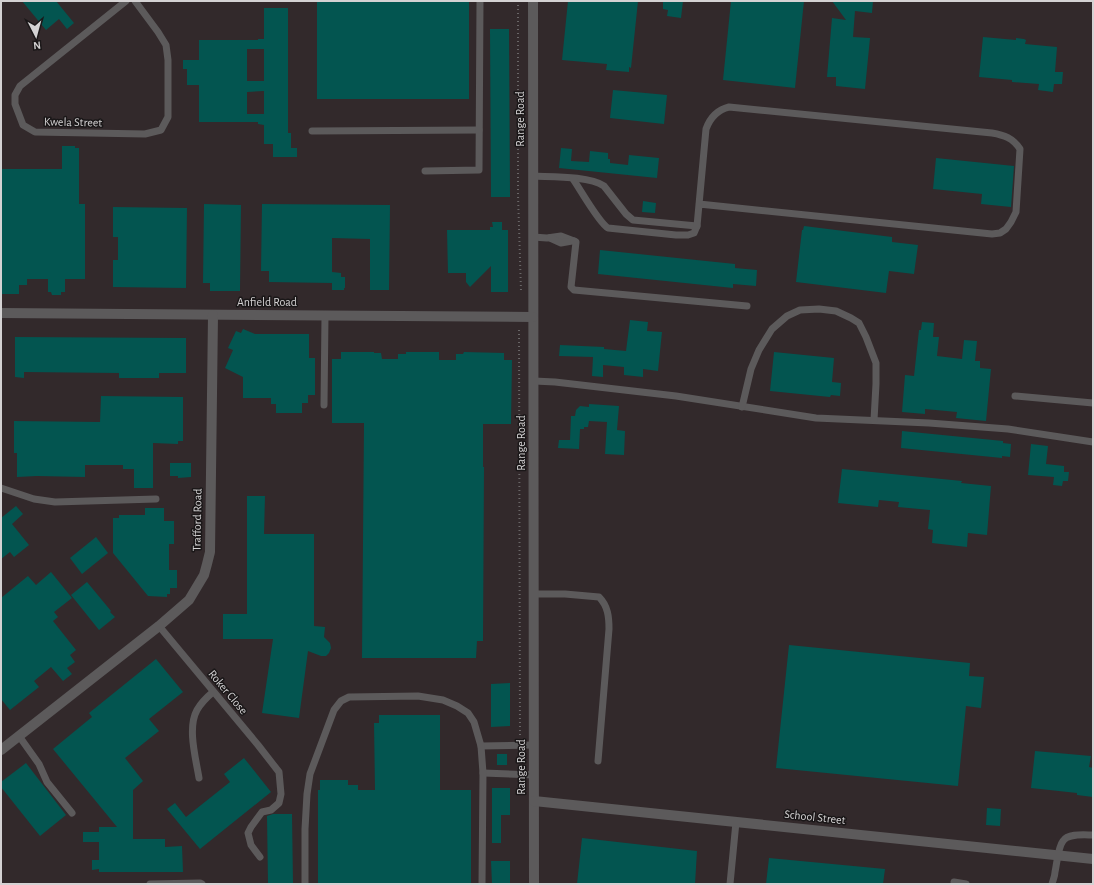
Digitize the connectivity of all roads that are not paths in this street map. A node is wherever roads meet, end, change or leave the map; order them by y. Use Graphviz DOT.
graph roads {
  1 [pos="126,1"];
  2 [pos="135,1"];
  3 [pos="480,1"];
  4 [pos="533,1"];
  5 [pos="479,130"];
  6 [pos="312,131"];
  7 [pos="425,171"];
  8 [pos="533,176"];
  9 [pos="573,179"];
  10 [pos="699,204"];
  11 [pos="697,226"];
  12 [pos="533,237"];
  13 [pos="747,306"];
  14 [pos="1,313"];
  15 [pos="213,315"];
  16 [pos="325,316"];
  17 [pos="533,317"];
  18 [pos="534,381"];
  19 [pos="1015,396"];
  20 [pos="1093,403"];
  21 [pos="324,405"];
  22 [pos="742,407"];
  23 [pos="874,420"];
  24 [pos="1093,442"];
  25 [pos="1,488"];
  26 [pos="156,499"];
  27 [pos="534,594"];
  28 [pos="159,626"];
  29 [pos="213,692"];
  30 [pos="19,736"];
  31 [pos="534,745"];
  32 [pos="480,746"];
  33 [pos="1,750"];
  34 [pos="598,760"];
  35 [pos="483,773"];
  36 [pos="534,775"];
  37 [pos="199,778"];
  38 [pos="534,801"];
  39 [pos="72,813"];
  40 [pos="736,822"];
  41 [pos="1093,835"];
  42 [pos="1058,856"];
  43 [pos="260,857"];
  44 [pos="1093,859"];
  45 [pos="954,882"];
  46 [pos="150,884"];
  47 [pos="202,884"];
  48 [pos="306,884"];
  49 [pos="482,884"];
  50 [pos="534,884"];
  51 [pos="730,884"];
  52 [pos="966,884"];
  53 [pos="1052,884"];
  1 -- 2 [label="lane, Kwela Street"];
  3 -- 5 [label="lane"];
  4 -- 8 [label="street, Range Road"];
  5 -- 6 [label="lane"];
  5 -- 7 [label="lane"];
  8 -- 9 [label="lane"];
  8 -- 12 [label="street, Range Road"];
  9 -- 11 [label="lane"];
  9 -- 11 [label="lane"];
  10 -- 10 [label="lane"];
  10 -- 11 [label="lane"];
  12 -- 13 [label="lane"];
  12 -- 17 [label="street, Range Road"];
  14 -- 15 [label="street, Anfield Road"];
  15 -- 16 [label="street, Anfield Road"];
  15 -- 28 [label="street, Trafford Road"];
  16 -- 17 [label="street, Anfield Road"];
  16 -- 21 [label="lane"];
  17 -- 18 [label="street, Range Road"];
  18 -- 22 [label="lane"];
  18 -- 27 [label="street, Range Road"];
  19 -- 20 [label="lane"];
  22 -- 23 [label="lane"];
  22 -- 23 [label="lane"];
  23 -- 24 [label="lane"];
  25 -- 26 [label="lane"];
  27 -- 31 [label="street, Range Road"];
  27 -- 34 [label="lane"];
  28 -- 29 [label="lane, Roker Close"];
  28 -- 30 [label="street, Trafford Road"];
  29 -- 37 [label="lane"];
  29 -- 43 [label="lane, Roker Close"];
  30 -- 33 [label="street, Trafford Road"];
  30 -- 39 [label="lane"];
  31 -- 32 [label="lane"];
  31 -- 36 [label="street, Range Road"];
  32 -- 35 [label="lane"];
  32 -- 48 [label="lane"];
  35 -- 36 [label="lane"];
  35 -- 49 [label="lane"];
  36 -- 38 [label="street, Range Road"];
  38 -- 40 [label="street, School Street"];
  38 -- 50 [label="street, Range Road"];
  40 -- 42 [label="street, School Street"];
  40 -- 51 [label="lane"];
  41 -- 42 [label="lane"];
  42 -- 44 [label="street, School Street"];
  42 -- 53 [label="lane"];
  45 -- 52 [label="lane"];
  46 -- 47 [label="lane"];
}
